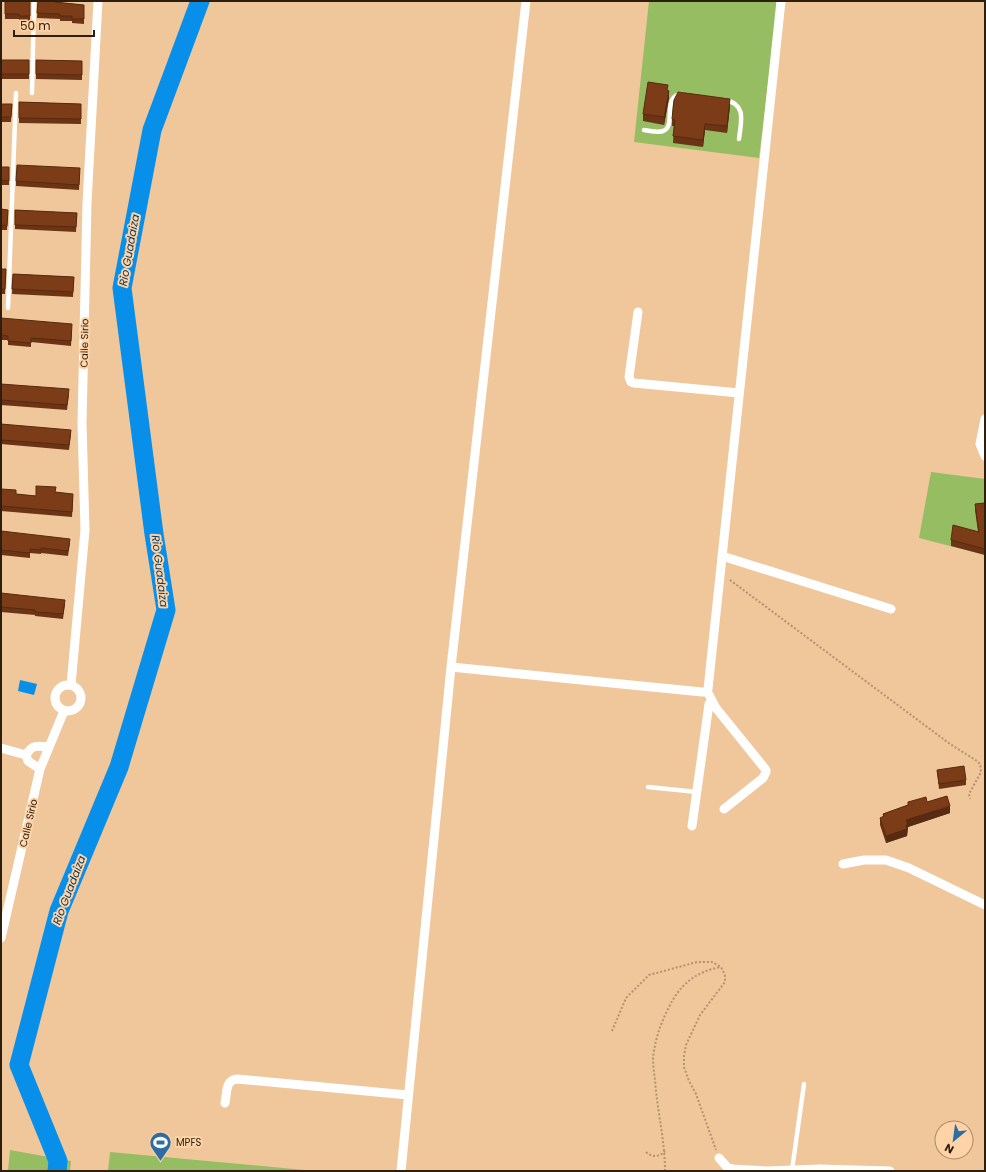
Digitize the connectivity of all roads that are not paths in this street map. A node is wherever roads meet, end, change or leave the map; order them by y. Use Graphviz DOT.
graph roads {
  1 [pos="34,1"];
  2 [pos="98,1"];
  3 [pos="526,1"];
  4 [pos="780,1"];
  5 [pos="16,93"];
  6 [pos="32,93"];
  7 [pos="688,94"];
  8 [pos="718,99"];
  9 [pos="644,130"];
  10 [pos="739,139"];
  11 [pos="8,308"];
  12 [pos="638,312"];
  13 [pos="739,393"];
  14 [pos="985,419"];
  15 [pos="985,456"];
  16 [pos="722,556"];
  17 [pos="890,608"];
  18 [pos="451,667"];
  19 [pos="71,685"];
  20 [pos="707,691"];
  21 [pos="712,700"];
  22 [pos="64,711"];
  23 [pos="49,747"];
  24 [pos="1,748"];
  25 [pos="26,754"];
  26 [pos="40,769"];
  27 [pos="648,788"];
  28 [pos="697,792"];
  29 [pos="724,809"];
  30 [pos="692,826"];
  31 [pos="843,864"];
  32 [pos="1,893"];
  33 [pos="11,894"];
  34 [pos="985,905"];
  35 [pos="4,913"];
  36 [pos="1,938"];
  37 [pos="804,1084"];
  38 [pos="408,1095"];
  39 [pos="225,1103"];
  40 [pos="719,1158"];
  41 [pos="792,1170"];
  42 [pos="401,1171"];
  43 [pos="890,1171"];
  1 -- 6 [label="lane"];
  2 -- 19 [label="street, Calle Sirio"];
  3 -- 18 [label="street"];
  4 -- 13 [label="street"];
  5 -- 11 [label="lane"];
  7 -- 9 [label="lane"];
  8 -- 10 [label="lane"];
  12 -- 13 [label="street"];
  13 -- 16 [label="street"];
  14 -- 15 [label="street"];
  16 -- 17 [label="street"];
  16 -- 20 [label="street"];
  18 -- 20 [label="street"];
  18 -- 38 [label="street"];
  19 -- 22 [label="street"];
  19 -- 22 [label="street"];
  20 -- 21 [label="street"];
  21 -- 28 [label="street"];
  21 -- 29 [label="street"];
  22 -- 23 [label="street, Calle Sirio"];
  23 -- 25 [label="street"];
  23 -- 26 [label="street, Calle Sirio"];
  24 -- 25 [label="street"];
  25 -- 26 [label="street"];
  26 -- 33 [label="street, Calle Sirio"];
  27 -- 28 [label="lane"];
  28 -- 30 [label="street"];
  31 -- 34 [label="street"];
  32 -- 33 [label="street"];
  33 -- 35 [label="street, Calle Sirio"];
  35 -- 36 [label="street, Calle Sirio"];
  37 -- 41 [label="lane"];
  38 -- 39 [label="street"];
  38 -- 42 [label="street"];
  40 -- 41 [label="street"];
  41 -- 43 [label="street"];
}
